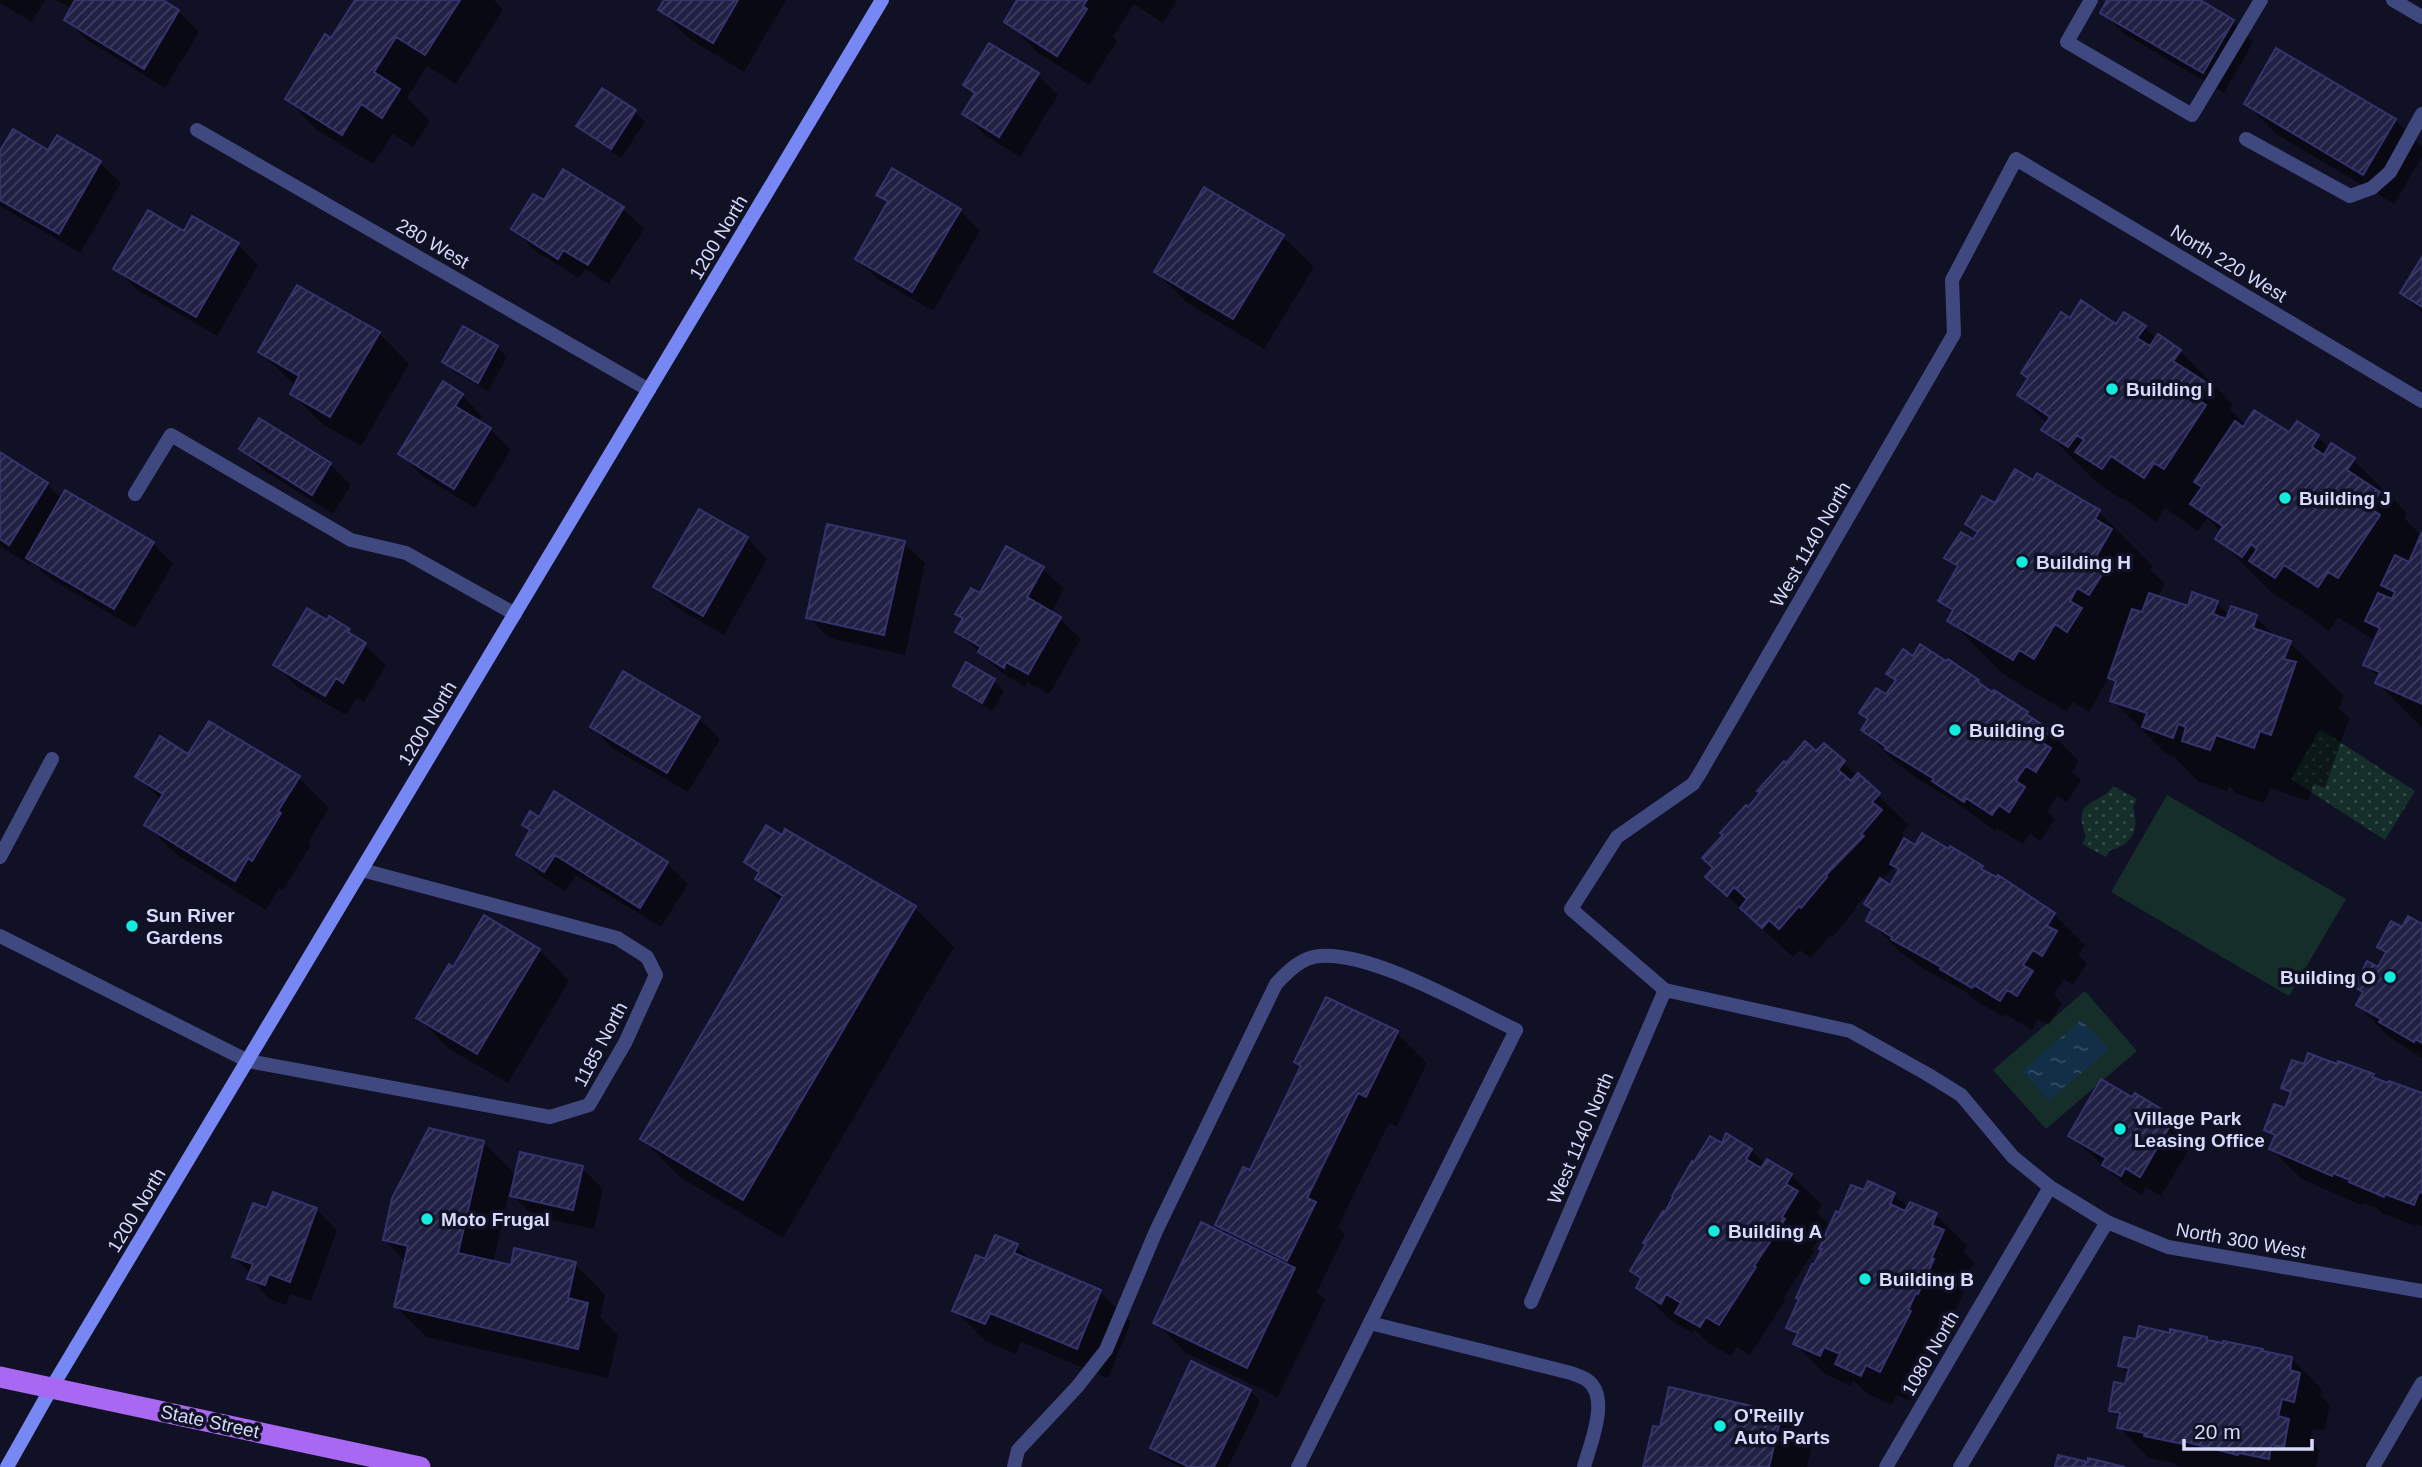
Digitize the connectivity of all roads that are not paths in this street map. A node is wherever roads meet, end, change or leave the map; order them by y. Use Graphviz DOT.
graph roads {
  1 [pos="882,0"];
  2 [pos="2091,0"];
  3 [pos="2261,0"];
  4 [pos="2393,0"];
  5 [pos="2422,16"];
  6 [pos="2422,114"];
  7 [pos="197,130"];
  8 [pos="2246,139"];
  9 [pos="2016,159"];
  10 [pos="649,390"];
  11 [pos="2422,401"];
  12 [pos="135,494"];
  13 [pos="515,614"];
  14 [pos="52,760"];
  15 [pos="0,858"];
  16 [pos="362,870"];
  17 [pos="0,936"];
  18 [pos="1665,990"];
  19 [pos="248,1061"];
  20 [pos="2050,1187"];
  21 [pos="2107,1222"];
  22 [pos="2422,1291"];
  23 [pos="1531,1301"];
  24 [pos="1370,1323"];
  25 [pos="0,1377"];
  26 [pos="2422,1383"];
  27 [pos="52,1387"];
  28 [pos="7,1467"];
  29 [pos="420,1467"];
  30 [pos="1014,1467"];
  31 [pos="1298,1467"];
  32 [pos="1584,1467"];
  33 [pos="1886,1467"];
  34 [pos="1960,1467"];
  35 [pos="2373,1467"];
  1 -- 10 [label="street, 1200 North"];
  2 -- 3 [label="street"];
  4 -- 5 [label="street"];
  6 -- 8 [label="street"];
  7 -- 10 [label="street, 280 West"];
  9 -- 11 [label="street, North 220 West"];
  9 -- 18 [label="street, West 1140 North"];
  10 -- 13 [label="street, 1200 North"];
  12 -- 13 [label="street"];
  13 -- 16 [label="street, 1200 North"];
  14 -- 15 [label="street"];
  16 -- 19 [label="street, 1200 North"];
  16 -- 19 [label="street, 1185 North"];
  17 -- 19 [label="street"];
  18 -- 20 [label="street, North 300 West"];
  18 -- 23 [label="street, West 1140 North"];
  19 -- 27 [label="street, 1200 North"];
  20 -- 21 [label="street, North 300 West"];
  20 -- 33 [label="street, 1080 North"];
  21 -- 22 [label="street, North 300 West"];
  21 -- 34 [label="street"];
  24 -- 30 [label="street"];
  24 -- 31 [label="street"];
  24 -- 32 [label="street"];
  25 -- 27 [label="main road, State Street"];
  26 -- 35 [label="street"];
  27 -- 28 [label="street, 1200 North"];
  27 -- 29 [label="main road, State Street"];
}
